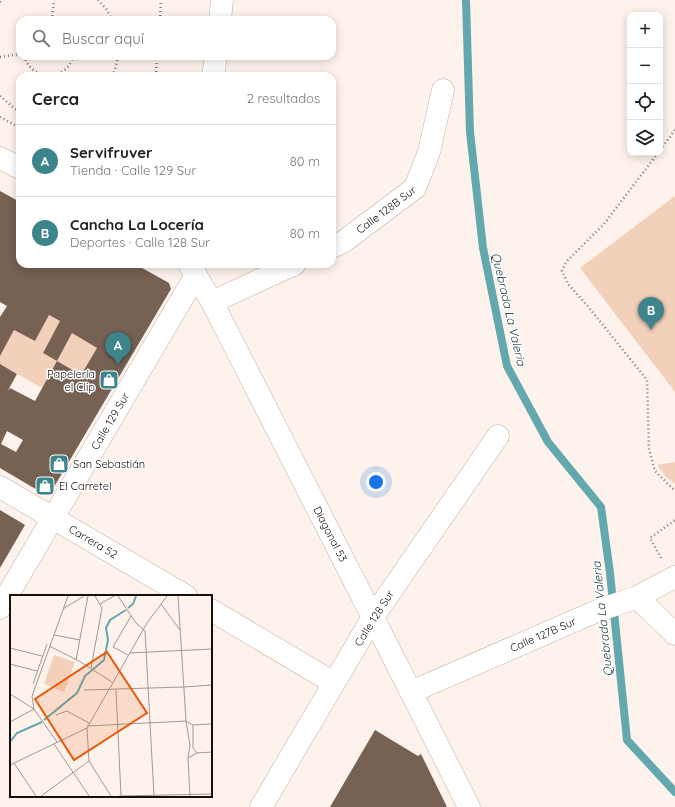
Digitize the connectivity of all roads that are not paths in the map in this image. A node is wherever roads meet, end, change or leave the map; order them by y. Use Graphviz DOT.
graph roads {
  1 [pos="222,0"];
  2 [pos="220,16"];
  3 [pos="215,60"];
  4 [pos="214,72"];
  5 [pos="443,90"];
  6 [pos="0,158"];
  7 [pos="16,166"];
  8 [pos="336,245"];
  9 [pos="286,268"];
  10 [pos="192,270"];
  11 [pos="212,302"];
  12 [pos="498,436"];
  13 [pos="0,487"];
  14 [pos="53,518"];
  15 [pos="669,570"];
  16 [pos="184,595"];
  17 [pos="633,598"];
  18 [pos="0,608"];
  19 [pos="212,611"];
  20 [pos="373,617"];
  21 [pos="675,634"];
  22 [pos="334,683"];
  23 [pos="412,692"];
  24 [pos="261,807"];
  25 [pos="469,807"];
  1 -- 2 [label="street"];
  3 -- 4 [label="street"];
  5 -- 8 [label="street, Calle 128B Sur"];
  6 -- 7 [label="street"];
  9 -- 11 [label="street"];
  10 -- 11 [label="street, Diagonal 53"];
  10 -- 14 [label="street, Calle 129 Sur"];
  11 -- 20 [label="street, Diagonal 53"];
  12 -- 20 [label="street, Calle 128 Sur"];
  13 -- 14 [label="street, Carrera 52"];
  14 -- 16 [label="street, Carrera 52"];
  14 -- 18 [label="street, Calle 129 Sur"];
  15 -- 17 [label="street, Calle 127B Sur"];
  17 -- 21 [label="street"];
  17 -- 23 [label="street, Calle 127B Sur"];
  19 -- 22 [label="street"];
  20 -- 22 [label="street, Calle 128 Sur"];
  20 -- 23 [label="street, Diagonal 53"];
  22 -- 24 [label="street, Calle 128 Sur"];
  23 -- 25 [label="street, Diagonal 53"];
}
